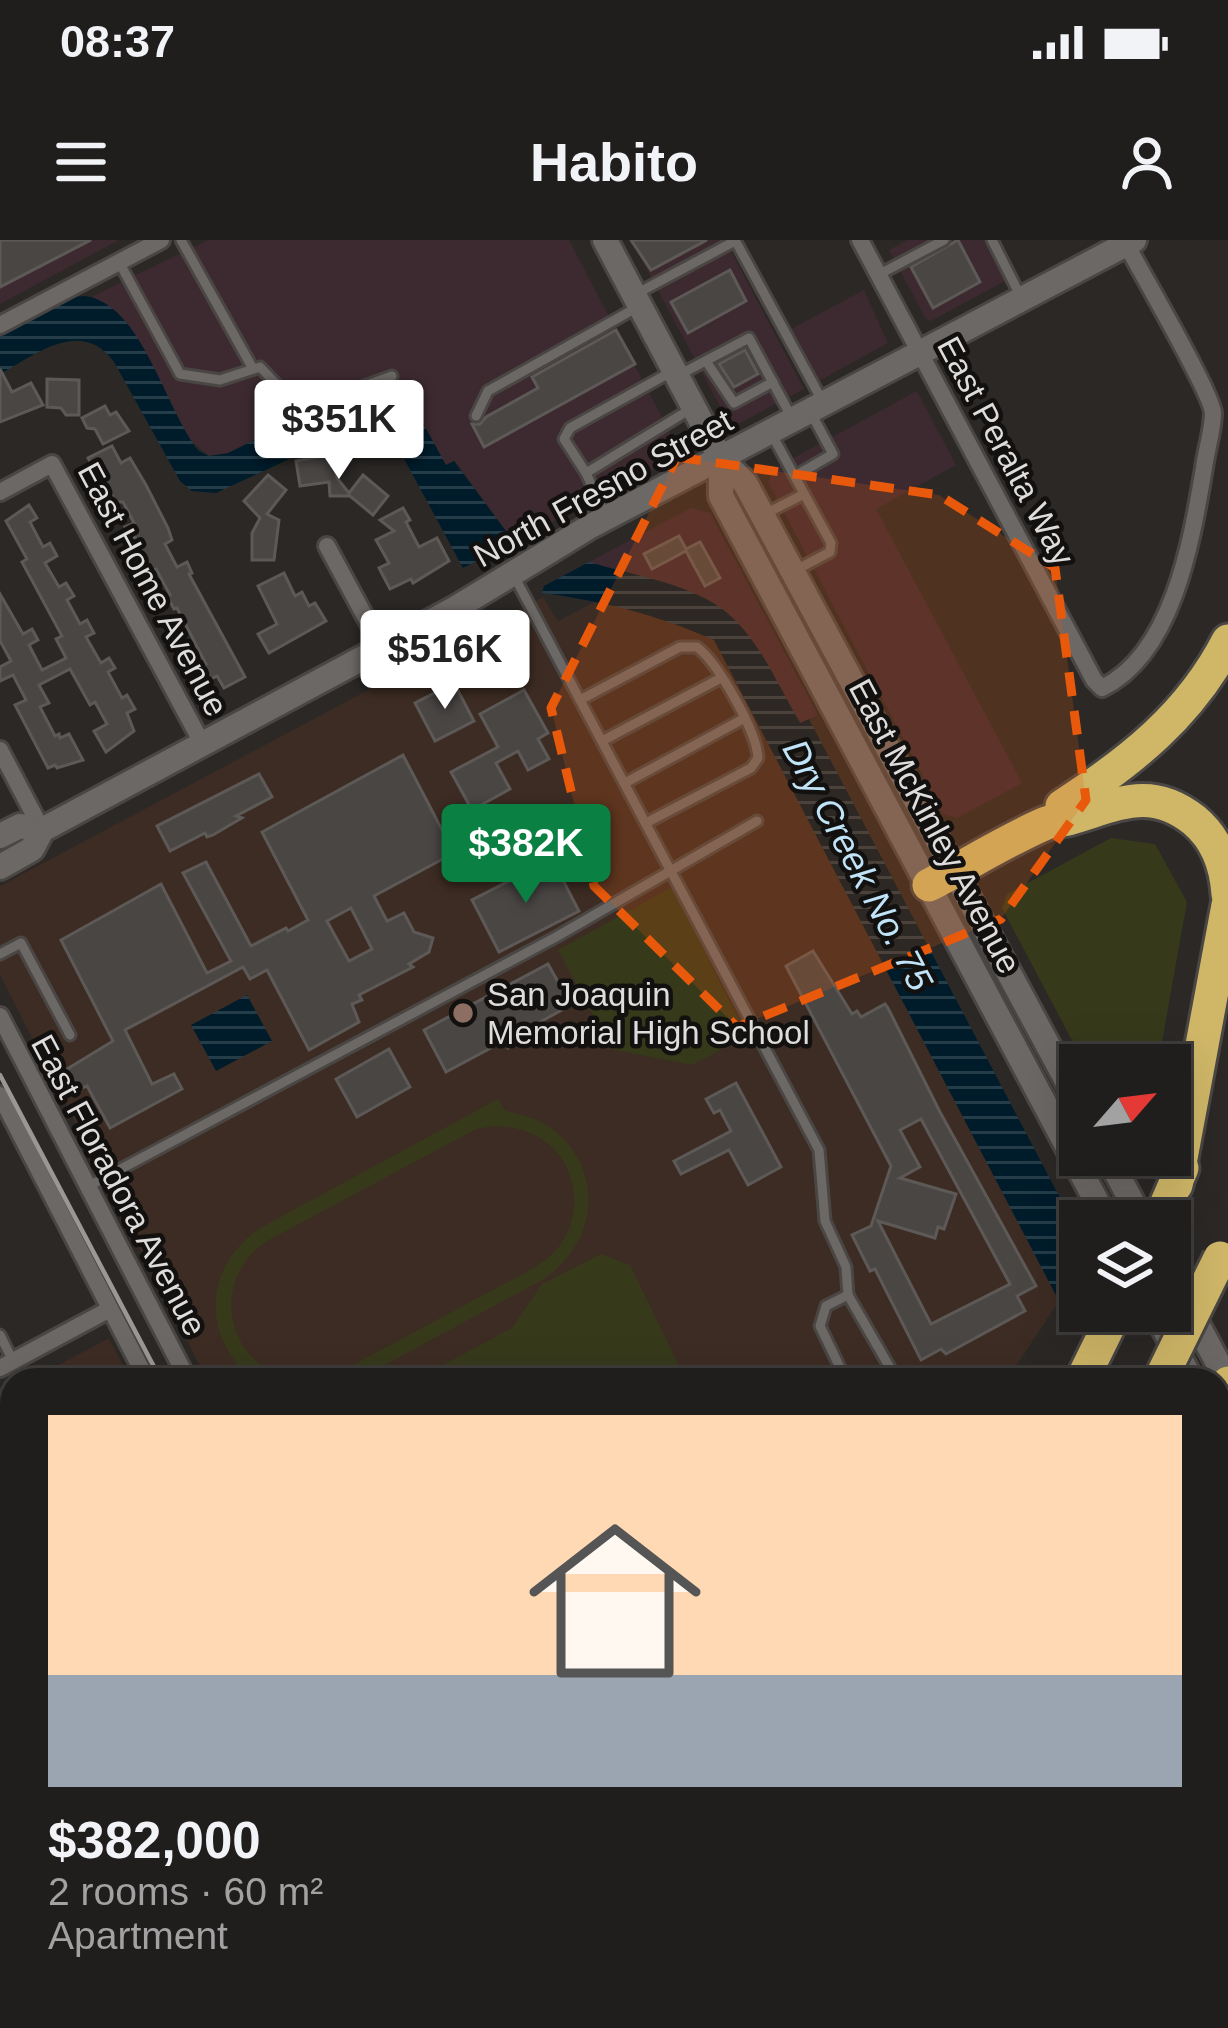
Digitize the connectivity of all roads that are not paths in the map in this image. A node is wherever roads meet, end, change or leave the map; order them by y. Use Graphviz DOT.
graph roads {
  1 [pos="161,240"];
  2 [pos="181,240"];
  3 [pos="605,240"];
  4 [pos="735,240"];
  5 [pos="860,240"];
  6 [pos="944,240"];
  7 [pos="992,240"];
  8 [pos="1128,241"];
  9 [pos="119,262"];
  10 [pos="878,275"];
  11 [pos="637,300"];
  12 [pos="1023,300"];
  13 [pos="0,324"];
  14 [pos="921,355"];
  15 [pos="706,361"];
  16 [pos="253,367"];
  17 [pos="676,373"];
  18 [pos="392,376"];
  19 [pos="745,380"];
  20 [pos="773,382"];
  21 [pos="752,394"];
  22 [pos="694,407"];
  23 [pos="476,416"];
  24 [pos="801,418"];
  25 [pos="721,459"];
  26 [pos="586,473"];
  27 [pos="795,476"];
  28 [pos="0,492"];
  29 [pos="804,494"];
  30 [pos="763,516"];
  31 [pos="606,519"];
  32 [pos="328,546"];
  33 [pos="793,572"];
  34 [pos="515,573"];
  35 [pos="1228,641"];
  36 [pos="382,648"];
  37 [pos="721,678"];
  38 [pos="580,700"];
  39 [pos="743,719"];
  40 [pos="602,741"];
  41 [pos="202,743"];
  42 [pos="0,749"];
  43 [pos="625,783"];
  44 [pos="757,821"];
  45 [pos="1048,821"];
  46 [pos="646,824"];
  47 [pos="15,833"];
  48 [pos="0,867"];
  49 [pos="673,873"];
  50 [pos="942,879"];
  51 [pos="1228,894"];
  52 [pos="1228,905"];
  53 [pos="0,953"];
  54 [pos="0,1016"];
  55 [pos="70,1035"];
  56 [pos="1228,1042"];
  57 [pos="1059,1071"];
  58 [pos="3,1107"];
  59 [pos="87,1186"];
  60 [pos="1176,1186"];
  61 [pos="1097,1200"];
  62 [pos="1169,1200"];
  63 [pos="1224,1249"];
  64 [pos="848,1294"];
  65 [pos="110,1309"];
  66 [pos="1191,1312"];
  67 [pos="1106,1332"];
  68 [pos="1166,1332"];
  69 [pos="0,1335"];
  70 [pos="7,1364"];
  71 [pos="141,1368"];
  72 [pos="182,1368"];
  73 [pos="840,1368"];
  74 [pos="889,1368"];
  75 [pos="1088,1368"];
  76 [pos="1166,1368"];
  77 [pos="1185,1368"];
  78 [pos="1221,1368"];
  1 -- 9 [label="street"];
  2 -- 16 [label="lane"];
  3 -- 11 [label="main road, East McKinley Avenue"];
  4 -- 11 [label="lane"];
  4 -- 24 [label="lane"];
  5 -- 10 [label="street, East Peralta Way"];
  6 -- 10 [label="lane"];
  7 -- 12 [label="lane"];
  8 -- 12 [label="main road, North Fresno Street"];
  8 -- 14 [label="street, East Peralta Way"];
  9 -- 13 [label="street"];
  9 -- 16 [label="lane"];
  10 -- 14 [label="street, East Peralta Way"];
  11 -- 17 [label="main road, East McKinley Avenue"];
  11 -- 23 [label="lane"];
  12 -- 14 [label="main road, North Fresno Street"];
  14 -- 24 [label="main road, North Fresno Street"];
  15 -- 17 [label="lane"];
  15 -- 20 [label="lane"];
  15 -- 21 [label="lane"];
  16 -- 18 [label="lane"];
  17 -- 22 [label="main road, East McKinley Avenue"];
  17 -- 26 [label="lane"];
  19 -- 21 [label="lane"];
  20 -- 21 [label="lane"];
  20 -- 24 [label="lane"];
  22 -- 25 [label="main road, East McKinley Avenue"];
  22 -- 26 [label="lane"];
  24 -- 25 [label="main road, North Fresno Street"];
  24 -- 27 [label="lane"];
  24 -- 27 [label="lane"];
  25 -- 30 [label="main road, East McKinley Avenue"];
  25 -- 31 [label="main road, North Fresno Street"];
  25 -- 50 [label="main road, East McKinley Avenue"];
  26 -- 31 [label="lane"];
  27 -- 29 [label="lane"];
  28 -- 41 [label="street, East Home Avenue"];
  29 -- 30 [label="lane"];
  29 -- 33 [label="lane"];
  30 -- 33 [label="main road, East McKinley Avenue"];
  31 -- 34 [label="main road, North Fresno Street"];
  32 -- 36 [label="street"];
  33 -- 50 [label="main road, East McKinley Avenue"];
  34 -- 36 [label="main road, North Fresno Street"];
  34 -- 38 [label="lane"];
  35 -- 45 [label="highway"];
  36 -- 41 [label="main road, North Fresno Street"];
  37 -- 38 [label="lane"];
  37 -- 39 [label="lane"];
  37 -- 40 [label="lane"];
  38 -- 40 [label="lane"];
  39 -- 43 [label="lane"];
  39 -- 46 [label="lane"];
  40 -- 43 [label="lane"];
  41 -- 47 [label="main road, North Fresno Street"];
  42 -- 47 [label="street"];
  43 -- 46 [label="lane"];
  44 -- 49 [label="lane"];
  45 -- 50 [label="highway"];
  45 -- 51 [label="highway"];
  46 -- 49 [label="lane"];
  47 -- 48 [label="main road, North Fresno Street"];
  49 -- 59 [label="lane"];
  49 -- 64 [label="lane"];
  50 -- 57 [label="main road, East McKinley Avenue"];
  50 -- 61 [label="main road, East McKinley Avenue"];
  52 -- 60 [label="highway"];
  53 -- 55 [label="lane"];
  54 -- 59 [label="street, East Floradora Avenue"];
  56 -- 60 [label="highway"];
  58 -- 65 [label="street, East Floradora Avenue"];
  59 -- 72 [label="street, East Floradora Avenue"];
  60 -- 62 [label="highway"];
  63 -- 76 [label="highway, bridge"];
  64 -- 73 [label="lane"];
  64 -- 74 [label="lane"];
  65 -- 70 [label="street"];
  65 -- 71 [label="street, East Floradora Avenue"];
  66 -- 78 [label="main road"];
  67 -- 75 [label="highway"];
  68 -- 77 [label="main road"];
  69 -- 70 [label="lane"];
}
